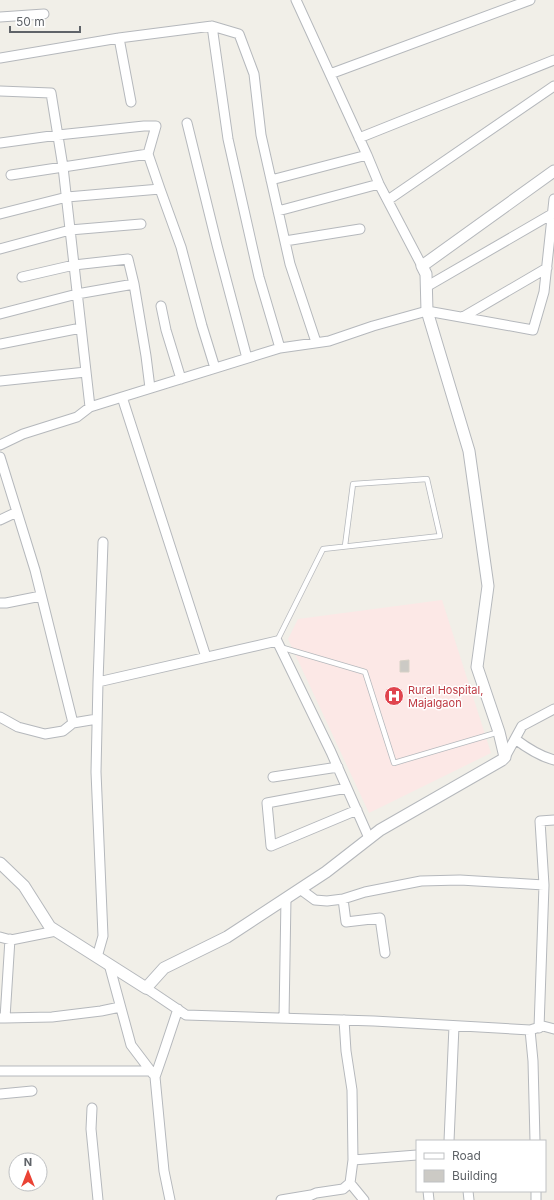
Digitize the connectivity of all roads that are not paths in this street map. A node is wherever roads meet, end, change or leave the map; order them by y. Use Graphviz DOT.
graph roads {
  1 [pos="296,0"];
  2 [pos="530,0"];
  3 [pos="44,14"];
  4 [pos="0,17"];
  5 [pos="212,26"];
  6 [pos="119,38"];
  7 [pos="0,58"];
  8 [pos="554,60"];
  9 [pos="330,74"];
  10 [pos="554,86"];
  11 [pos="0,90"];
  12 [pos="131,102"];
  13 [pos="187,123"];
  14 [pos="58,135"];
  15 [pos="359,138"];
  16 [pos="0,143"];
  17 [pos="148,154"];
  18 [pos="367,155"];
  19 [pos="63,167"];
  20 [pos="554,172"];
  21 [pos="11,175"];
  22 [pos="271,180"];
  23 [pos="379,184"];
  24 [pos="160,189"];
  25 [pos="67,197"];
  26 [pos="388,200"];
  27 [pos="554,200"];
  28 [pos="278,211"];
  29 [pos="0,214"];
  30 [pos="552,214"];
  31 [pos="141,224"];
  32 [pos="360,229"];
  33 [pos="70,230"];
  34 [pos="285,241"];
  35 [pos="0,250"];
  36 [pos="74,265"];
  37 [pos="422,266"];
  38 [pos="547,268"];
  39 [pos="22,276"];
  40 [pos="134,284"];
  41 [pos="426,287"];
  42 [pos="77,294"];
  43 [pos="161,306"];
  44 [pos="427,311"];
  45 [pos="0,314"];
  46 [pos="462,317"];
  47 [pos="81,328"];
  48 [pos="316,342"];
  49 [pos="0,344"];
  50 [pos="280,348"];
  51 [pos="247,358"];
  52 [pos="215,368"];
  53 [pos="86,372"];
  54 [pos="181,378"];
  55 [pos="0,381"];
  56 [pos="150,388"];
  57 [pos="122,397"];
  58 [pos="90,407"];
  59 [pos="0,445"];
  60 [pos="0,457"];
  61 [pos="17,512"];
  62 [pos="0,520"];
  63 [pos="103,542"];
  64 [pos="345,546"];
  65 [pos="41,596"];
  66 [pos="0,603"];
  67 [pos="279,644"];
  68 [pos="206,657"];
  69 [pos="98,682"];
  70 [pos="554,709"];
  71 [pos="0,717"];
  72 [pos="97,719"];
  73 [pos="73,723"];
  74 [pos="499,732"];
  75 [pos="515,738"];
  76 [pos="505,757"];
  77 [pos="554,760"];
  78 [pos="338,767"];
  79 [pos="273,777"];
  80 [pos="347,788"];
  81 [pos="357,810"];
  82 [pos="554,820"];
  83 [pos="369,838"];
  84 [pos="0,863"];
  85 [pos="544,885"];
  86 [pos="300,889"];
  87 [pos="286,898"];
  88 [pos="343,899"];
  89 [pos="56,931"];
  90 [pos="0,937"];
  91 [pos="10,939"];
  92 [pos="385,953"];
  93 [pos="97,957"];
  94 [pos="108,964"];
  95 [pos="146,988"];
  96 [pos="120,1007"];
  97 [pos="178,1009"];
  98 [pos="3,1018"];
  99 [pos="284,1018"];
  100 [pos="344,1020"];
  101 [pos="454,1026"];
  102 [pos="539,1028"];
  103 [pos="554,1029"];
  104 [pos="530,1030"];
  105 [pos="0,1071"];
  106 [pos="152,1074"];
  107 [pos="32,1091"];
  108 [pos="0,1094"];
  109 [pos="92,1108"];
  110 [pos="449,1140"];
  111 [pos="535,1140"];
  112 [pos="416,1155"];
  113 [pos="353,1160"];
  114 [pos="350,1183"];
  115 [pos="309,1197"];
  116 [pos="98,1200"];
  117 [pos="170,1200"];
  118 [pos="281,1200"];
  119 [pos="364,1200"];
  1 -- 9 [label="street"];
  2 -- 9 [label="street"];
  3 -- 4 [label="street"];
  5 -- 6 [label="street"];
  5 -- 22 [label="street"];
  5 -- 50 [label="street"];
  6 -- 7 [label="street"];
  6 -- 12 [label="street"];
  8 -- 15 [label="street"];
  9 -- 15 [label="street"];
  10 -- 26 [label="street"];
  11 -- 14 [label="street"];
  13 -- 51 [label="street"];
  14 -- 16 [label="street"];
  14 -- 17 [label="street"];
  14 -- 19 [label="street"];
  15 -- 18 [label="street"];
  17 -- 19 [label="street"];
  17 -- 24 [label="street"];
  18 -- 22 [label="street"];
  18 -- 23 [label="street"];
  19 -- 21 [label="street"];
  19 -- 25 [label="street"];
  20 -- 37 [label="street"];
  22 -- 28 [label="street"];
  23 -- 26 [label="street"];
  23 -- 28 [label="street"];
  24 -- 25 [label="street"];
  24 -- 52 [label="street"];
  25 -- 29 [label="street"];
  25 -- 33 [label="street"];
  26 -- 37 [label="street"];
  27 -- 30 [label="street"];
  28 -- 34 [label="street"];
  30 -- 38 [label="street"];
  30 -- 41 [label="street"];
  31 -- 33 [label="street"];
  32 -- 34 [label="street"];
  33 -- 35 [label="street"];
  33 -- 36 [label="street"];
  34 -- 48 [label="street"];
  36 -- 39 [label="street"];
  36 -- 40 [label="street"];
  36 -- 42 [label="street"];
  37 -- 41 [label="street"];
  38 -- 46 [label="street"];
  38 -- 46 [label="street"];
  40 -- 42 [label="street"];
  40 -- 56 [label="street"];
  41 -- 44 [label="street"];
  42 -- 45 [label="street"];
  42 -- 47 [label="street"];
  43 -- 54 [label="street"];
  44 -- 46 [label="street"];
  44 -- 48 [label="street"];
  44 -- 74 [label="street"];
  47 -- 49 [label="street"];
  47 -- 53 [label="street"];
  48 -- 50 [label="street"];
  50 -- 51 [label="street"];
  51 -- 52 [label="street"];
  52 -- 54 [label="street"];
  53 -- 55 [label="street"];
  53 -- 58 [label="street"];
  54 -- 56 [label="street"];
  56 -- 57 [label="street"];
  57 -- 58 [label="street"];
  57 -- 68 [label="street"];
  58 -- 59 [label="street"];
  60 -- 61 [label="street"];
  61 -- 62 [label="street"];
  61 -- 65 [label="street"];
  63 -- 69 [label="street"];
  64 -- 64 [label="lane"];
  64 -- 67 [label="lane"];
  65 -- 66 [label="street"];
  65 -- 73 [label="street"];
  67 -- 68 [label="street"];
  67 -- 74 [label="lane"];
  67 -- 78 [label="street"];
  68 -- 69 [label="street"];
  69 -- 72 [label="street"];
  70 -- 75 [label="street"];
  71 -- 73 [label="street"];
  72 -- 73 [label="street"];
  72 -- 93 [label="street"];
  74 -- 76 [label="street"];
  75 -- 76 [label="street"];
  75 -- 77 [label="street"];
  76 -- 83 [label="street"];
  78 -- 79 [label="street"];
  78 -- 80 [label="street"];
  80 -- 81 [label="street"];
  80 -- 81 [label="street"];
  81 -- 83 [label="street"];
  82 -- 85 [label="street"];
  83 -- 86 [label="street"];
  84 -- 89 [label="street"];
  85 -- 88 [label="street"];
  85 -- 102 [label="street"];
  86 -- 87 [label="street"];
  86 -- 88 [label="street"];
  87 -- 95 [label="street"];
  87 -- 99 [label="street"];
  88 -- 92 [label="street"];
  89 -- 91 [label="street"];
  89 -- 93 [label="street"];
  90 -- 91 [label="street"];
  91 -- 98 [label="street"];
  93 -- 94 [label="street"];
  94 -- 95 [label="street"];
  94 -- 96 [label="street"];
  95 -- 97 [label="street"];
  96 -- 98 [label="street"];
  96 -- 106 [label="street"];
  97 -- 99 [label="street"];
  97 -- 106 [label="street"];
  99 -- 100 [label="street"];
  100 -- 101 [label="street"];
  100 -- 113 [label="street"];
  101 -- 104 [label="street"];
  101 -- 110 [label="street"];
  102 -- 103 [label="street"];
  102 -- 104 [label="street"];
  104 -- 111 [label="street"];
  105 -- 106 [label="street"];
  106 -- 117 [label="street"];
  107 -- 108 [label="street"];
  109 -- 116 [label="street"];
  112 -- 113 [label="street"];
  113 -- 114 [label="street"];
  114 -- 115 [label="street"];
  114 -- 119 [label="street"];
  115 -- 118 [label="street"];
}
